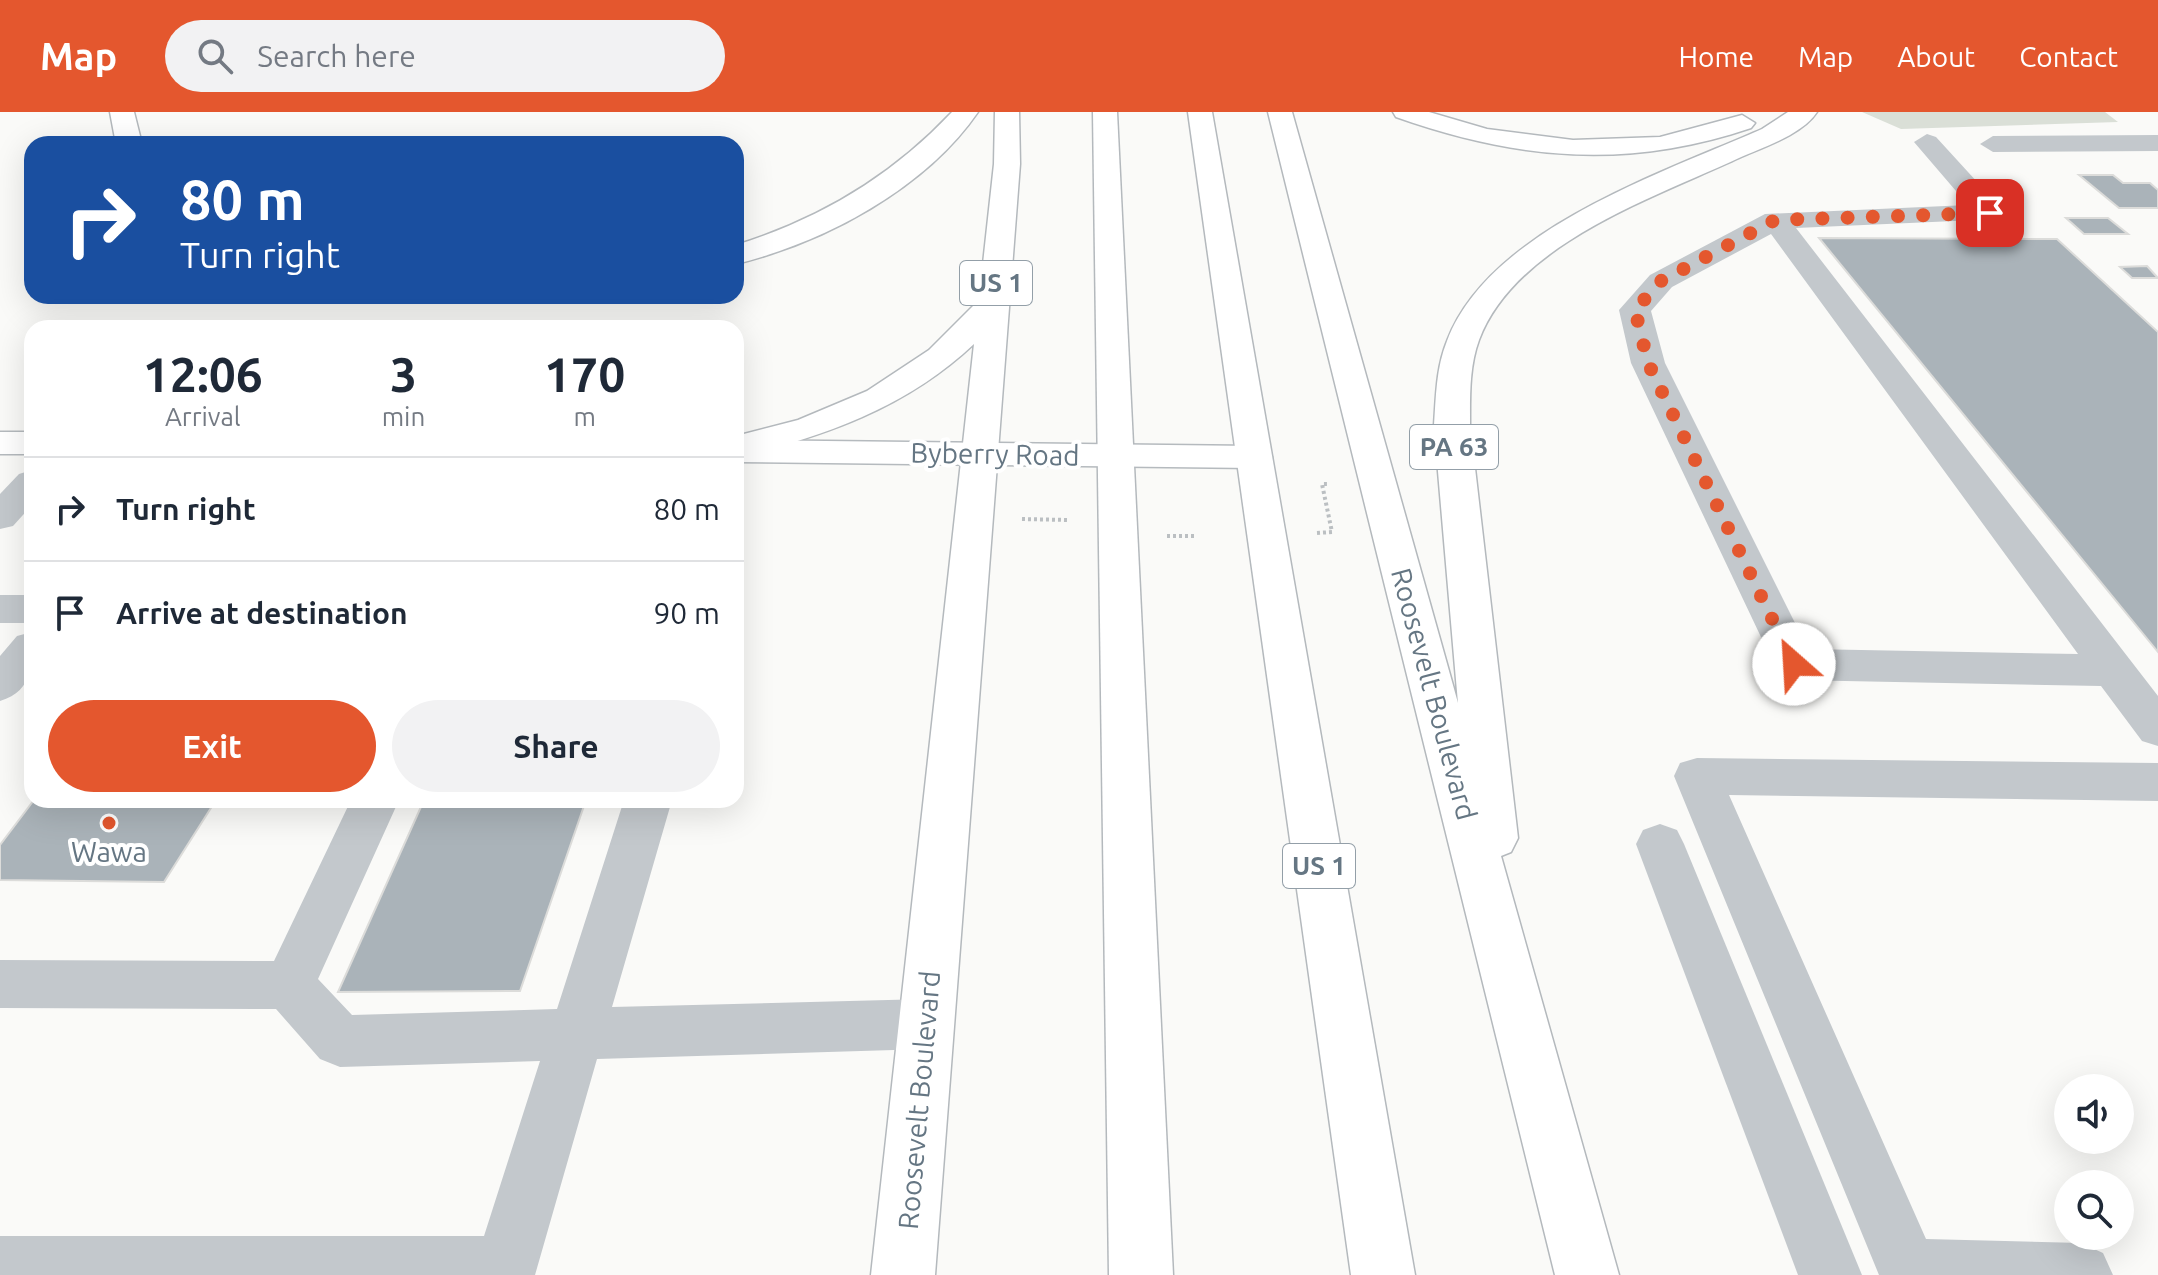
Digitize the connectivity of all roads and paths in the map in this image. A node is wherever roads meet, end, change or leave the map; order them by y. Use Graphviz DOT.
graph roads {
  1 [pos="122,112"];
  2 [pos="966,112"];
  3 [pos="1007,112"];
  4 [pos="1105,112"];
  5 [pos="1200,112"];
  6 [pos="1280,112"];
  7 [pos="1405,112"];
  8 [pos="1761,112"];
  9 [pos="1805,112"];
  10 [pos="127,136"];
  11 [pos="1927,142"];
  12 [pos="2158,143"];
  13 [pos="1993,144"];
  14 [pos="1775,220"];
  15 [pos="744,252"];
  16 [pos="994,302"];
  17 [pos="0,443"];
  18 [pos="24,443"];
  19 [pos="744,447"];
  20 [pos="744,449"];
  21 [pos="980,454"];
  22 [pos="1116,455"];
  23 [pos="1254,457"];
  24 [pos="1342,484"];
  25 [pos="24,491"];
  26 [pos="0,517"];
  27 [pos="1017,519"];
  28 [pos="1078,520"];
  29 [pos="1312,533"];
  30 [pos="1194,536"];
  31 [pos="1162,537"];
  32 [pos="0,609"];
  33 [pos="24,609"];
  34 [pos="24,656"];
  35 [pos="2114,670"];
  36 [pos="0,685"];
  37 [pos="2158,729"];
  38 [pos="2158,782"];
  39 [pos="371,808"];
  40 [pos="646,808"];
  41 [pos="1660,844"];
  42 [pos="1508,976"];
  43 [pos="0,984"];
  44 [pos="289,985"];
  45 [pos="927,1024"];
  46 [pos="575,1034"];
  47 [pos="0,1267"];
  48 [pos="504,1271"];
  49 [pos="903,1275"];
  50 [pos="1141,1275"];
  51 [pos="1383,1275"];
  52 [pos="1587,1275"];
  53 [pos="1830,1275"];
  54 [pos="2081,1275"];
  1 -- 10 [label="main road"];
  2 -- 15 [label="main road"];
  3 -- 16 [label="main road, Roosevelt Boulevard / US 1"];
  4 -- 22 [label="main road"];
  5 -- 23 [label="main road, US 1"];
  6 -- 42 [label="main road, Roosevelt Boulevard"];
  7 -- 8 [label="main road"];
  9 -- 42 [label="main road, PA 63"];
  11 -- 14 [label="street"];
  12 -- 13 [label="street"];
  14 -- 35 [label="street"];
  14 -- 35 [label="street"];
  16 -- 19 [label="main road"];
  16 -- 21 [label="main road, Roosevelt Boulevard / US 1"];
  17 -- 18 [label="main road"];
  20 -- 21 [label="main road, Byberry Road"];
  21 -- 22 [label="main road, Byberry Road"];
  21 -- 45 [label="main road, Roosevelt Boulevard / US 1"];
  22 -- 23 [label="main road, Byberry Road"];
  22 -- 50 [label="main road"];
  23 -- 51 [label="main road, US 1"];
  24 -- 29 [label="path"];
  25 -- 26 [label="street"];
  27 -- 28 [label="path"];
  30 -- 31 [label="path"];
  32 -- 33 [label="street"];
  34 -- 36 [label="street"];
  35 -- 37 [label="street"];
  38 -- 54 [label="street"];
  39 -- 44 [label="street"];
  40 -- 46 [label="street"];
  41 -- 53 [label="street"];
  42 -- 52 [label="main road, Roosevelt Boulevard"];
  43 -- 44 [label="street"];
  44 -- 46 [label="street"];
  45 -- 46 [label="street"];
  45 -- 49 [label="main road, Roosevelt Boulevard / US 1"];
  46 -- 48 [label="street"];
  47 -- 48 [label="street"];
}
